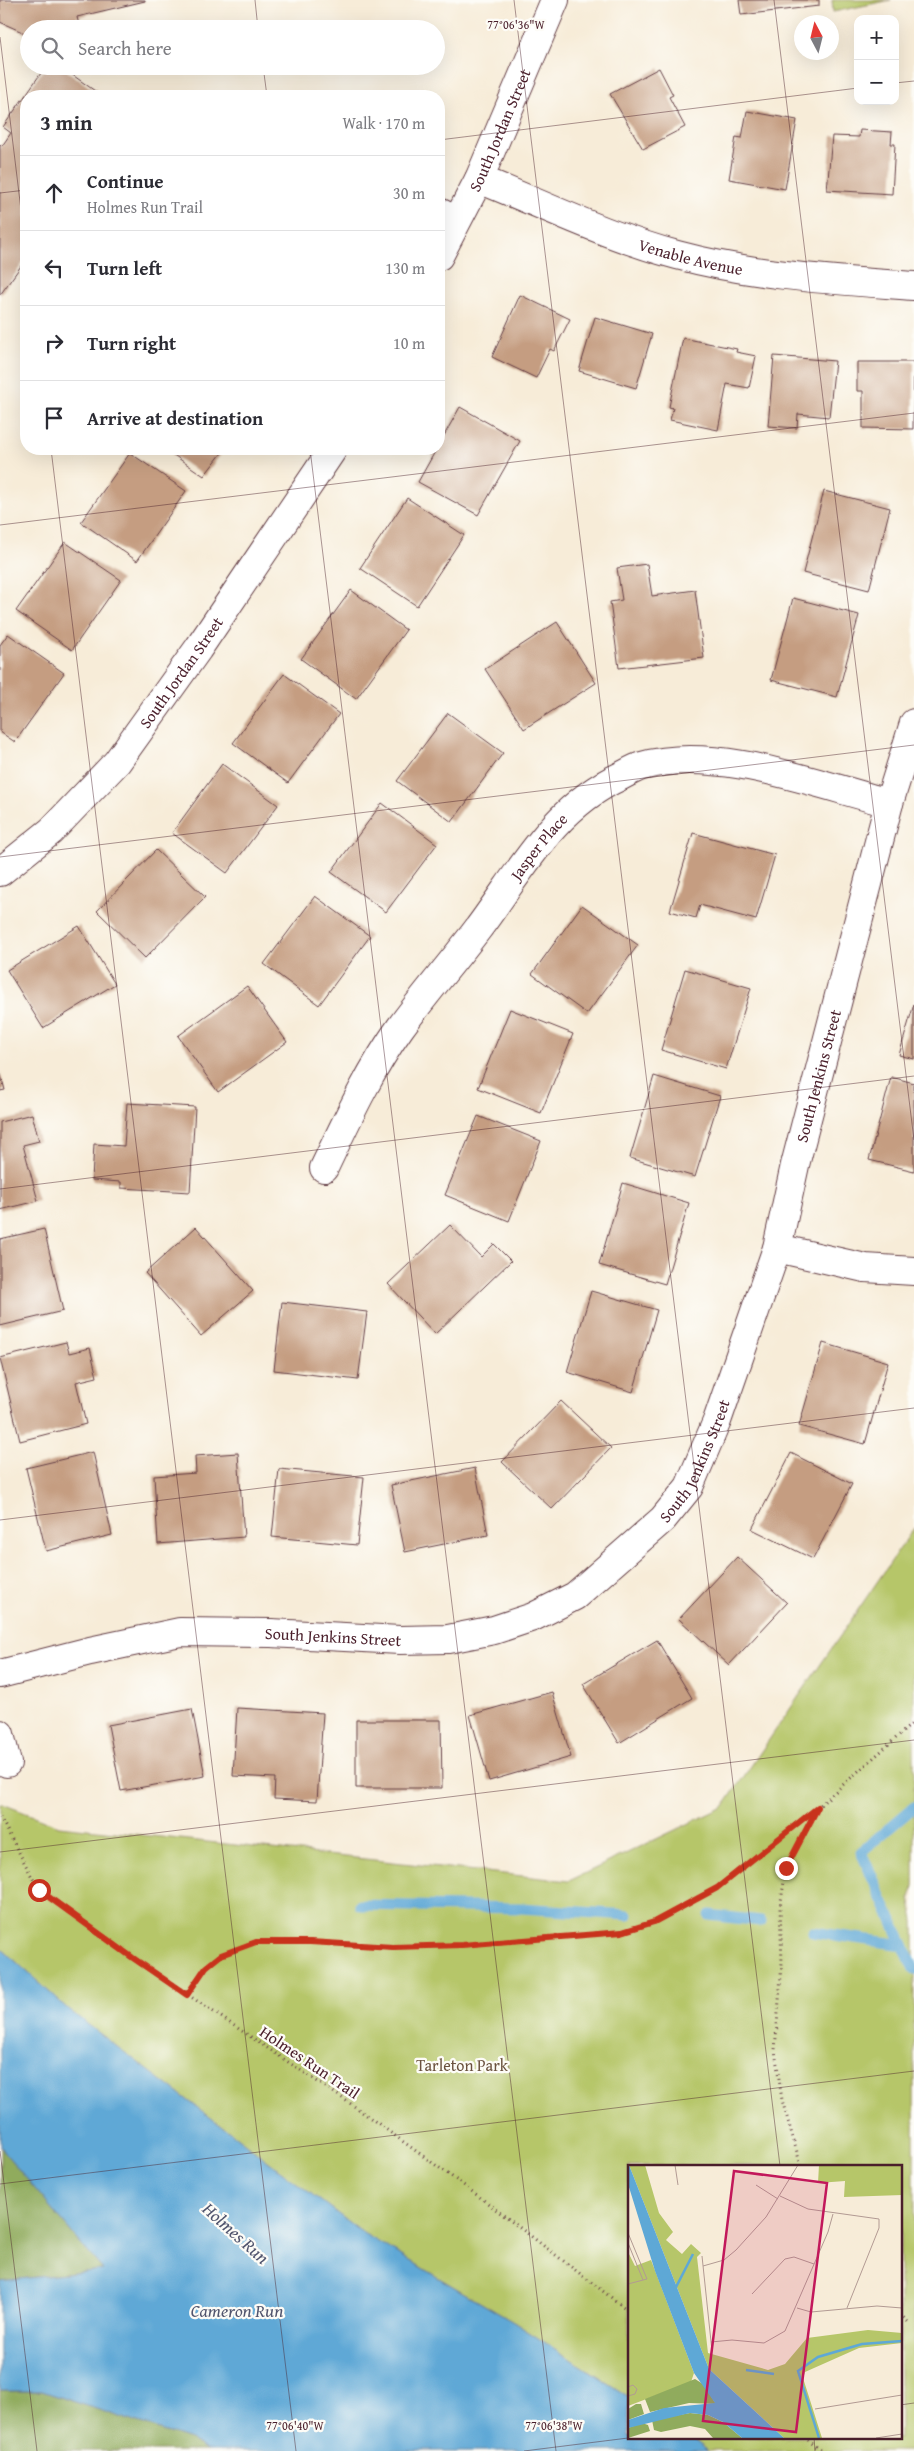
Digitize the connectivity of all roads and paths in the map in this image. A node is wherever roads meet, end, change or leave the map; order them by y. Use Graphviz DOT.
graph roads {
  1 [pos="555,0"];
  2 [pos="479,180"];
  3 [pos="449,212"];
  4 [pos="445,230"];
  5 [pos="914,286"];
  6 [pos="330,455"];
  7 [pos="914,723"];
  8 [pos="889,803"];
  9 [pos="0,872"];
  10 [pos="324,1168"];
  11 [pos="777,1248"];
  12 [pos="914,1271"];
  13 [pos="0,1674"];
  14 [pos="914,1722"];
  15 [pos="0,1734"];
  16 [pos="7,1763"];
  17 [pos="818,1807"];
  18 [pos="0,1817"];
  19 [pos="187,1995"];
  20 [pos="801,2165"];
  21 [pos="628,2310"];
  22 [pos="902,2316"];
  23 [pos="908,2322"];
  24 [pos="805,2438"];
  25 [pos="822,2451"];
  1 -- 2 [label="street, South Jordan Street"];
  2 -- 3 [label="street, South Jordan Street"];
  2 -- 5 [label="street, Venable Avenue"];
  3 -- 4 [label="street, South Jordan Street"];
  6 -- 9 [label="street, South Jordan Street"];
  7 -- 8 [label="street, South Jenkins Street"];
  8 -- 10 [label="street, Jasper Place"];
  8 -- 11 [label="street, South Jenkins Street"];
  11 -- 12 [label="street"];
  11 -- 13 [label="street, South Jenkins Street"];
  14 -- 17 [label="path"];
  15 -- 16 [label="street"];
  17 -- 19 [label="path"];
  17 -- 20 [label="path"];
  18 -- 19 [label="path, Holmes Run Trail"];
  19 -- 21 [label="path, Holmes Run Trail"];
  22 -- 23 [label="path"];
  24 -- 25 [label="path"];
}
